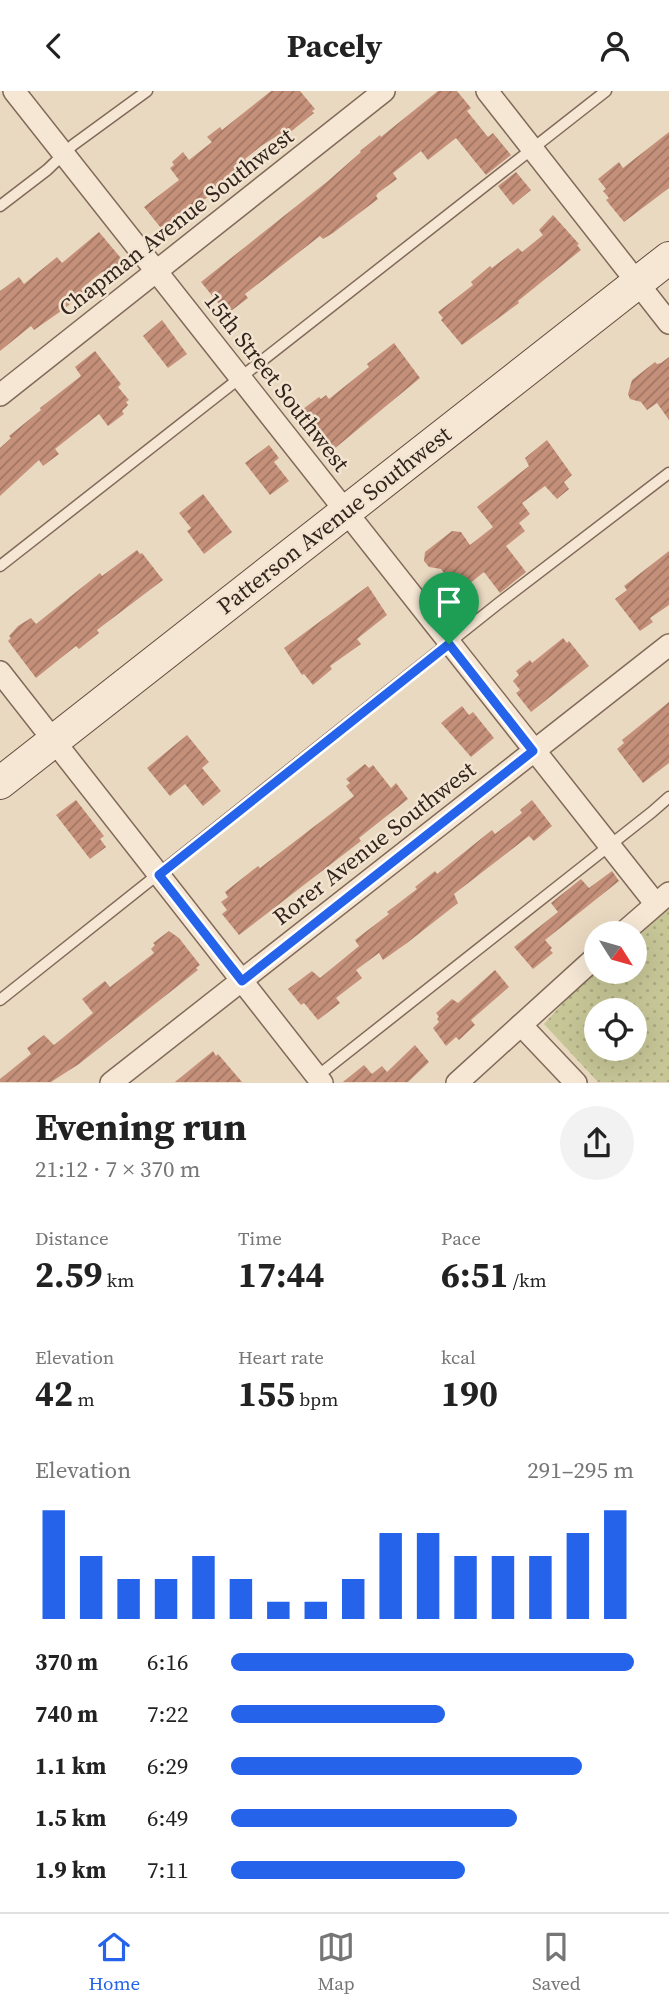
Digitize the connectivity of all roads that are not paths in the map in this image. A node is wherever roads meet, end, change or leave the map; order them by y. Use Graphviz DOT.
graph roads {
  1 [pos="14,91"];
  2 [pos="147,91"];
  3 [pos="384,91"];
  4 [pos="487,91"];
  5 [pos="606,91"];
  6 [pos="532,148"];
  7 [pos="64,153"];
  8 [pos="0,206"];
  9 [pos="669,258"];
  10 [pos="156,271"];
  11 [pos="638,282"];
  12 [pos="669,323"];
  13 [pos="239,379"];
  14 [pos="0,395"];
  15 [pos="669,473"];
  16 [pos="345,512"];
  17 [pos="0,566"];
  18 [pos="449,644"];
  19 [pos="669,645"];
  20 [pos="0,672"];
  21 [pos="53,740"];
  22 [pos="533,751"];
  23 [pos="0,783"];
  24 [pos="669,797"];
  25 [pos="609,846"];
  26 [pos="159,875"];
  27 [pos="662,898"];
  28 [pos="636,921"];
  29 [pos="584,968"];
  30 [pos="242,981"];
  31 [pos="0,1000"];
  32 [pos="521,1025"];
  33 [pos="316,1081"];
  34 [pos="111,1083"];
  35 [pos="457,1083"];
  36 [pos="576,1083"];
  1 -- 7 [label="street, 15th Street Southwest"];
  2 -- 7 [label="lane"];
  3 -- 10 [label="street, Chapman Avenue Southwest"];
  4 -- 6 [label="street"];
  5 -- 6 [label="lane"];
  6 -- 11 [label="street"];
  6 -- 13 [label="lane"];
  7 -- 8 [label="lane"];
  7 -- 10 [label="street, 15th Street Southwest"];
  9 -- 11 [label="main road, Patterson Avenue Southwest"];
  10 -- 13 [label="street, 15th Street Southwest"];
  10 -- 14 [label="street, Chapman Avenue Southwest"];
  11 -- 12 [label="street"];
  11 -- 16 [label="main road, Patterson Avenue Southwest"];
  13 -- 16 [label="street, 15th Street Southwest"];
  13 -- 17 [label="lane"];
  15 -- 18 [label="lane"];
  16 -- 18 [label="street, 15th Street Southwest"];
  16 -- 21 [label="main road, Patterson Avenue Southwest"];
  18 -- 22 [label="street, 15th Street Southwest"];
  18 -- 26 [label="lane"];
  19 -- 22 [label="street, Rorer Avenue Southwest"];
  20 -- 21 [label="street"];
  21 -- 23 [label="main road, Patterson Avenue Southwest"];
  21 -- 26 [label="street"];
  22 -- 25 [label="street, 15th Street Southwest"];
  22 -- 30 [label="street, Rorer Avenue Southwest"];
  24 -- 25 [label="lane"];
  25 -- 27 [label="street, 15th Street Southwest"];
  25 -- 33 [label="lane"];
  26 -- 30 [label="street"];
  26 -- 31 [label="lane"];
  27 -- 28 [label="street"];
  29 -- 32 [label="street"];
  30 -- 33 [label="street"];
  30 -- 34 [label="street, Rorer Avenue Southwest"];
  32 -- 35 [label="street"];
  32 -- 36 [label="street"];
}
